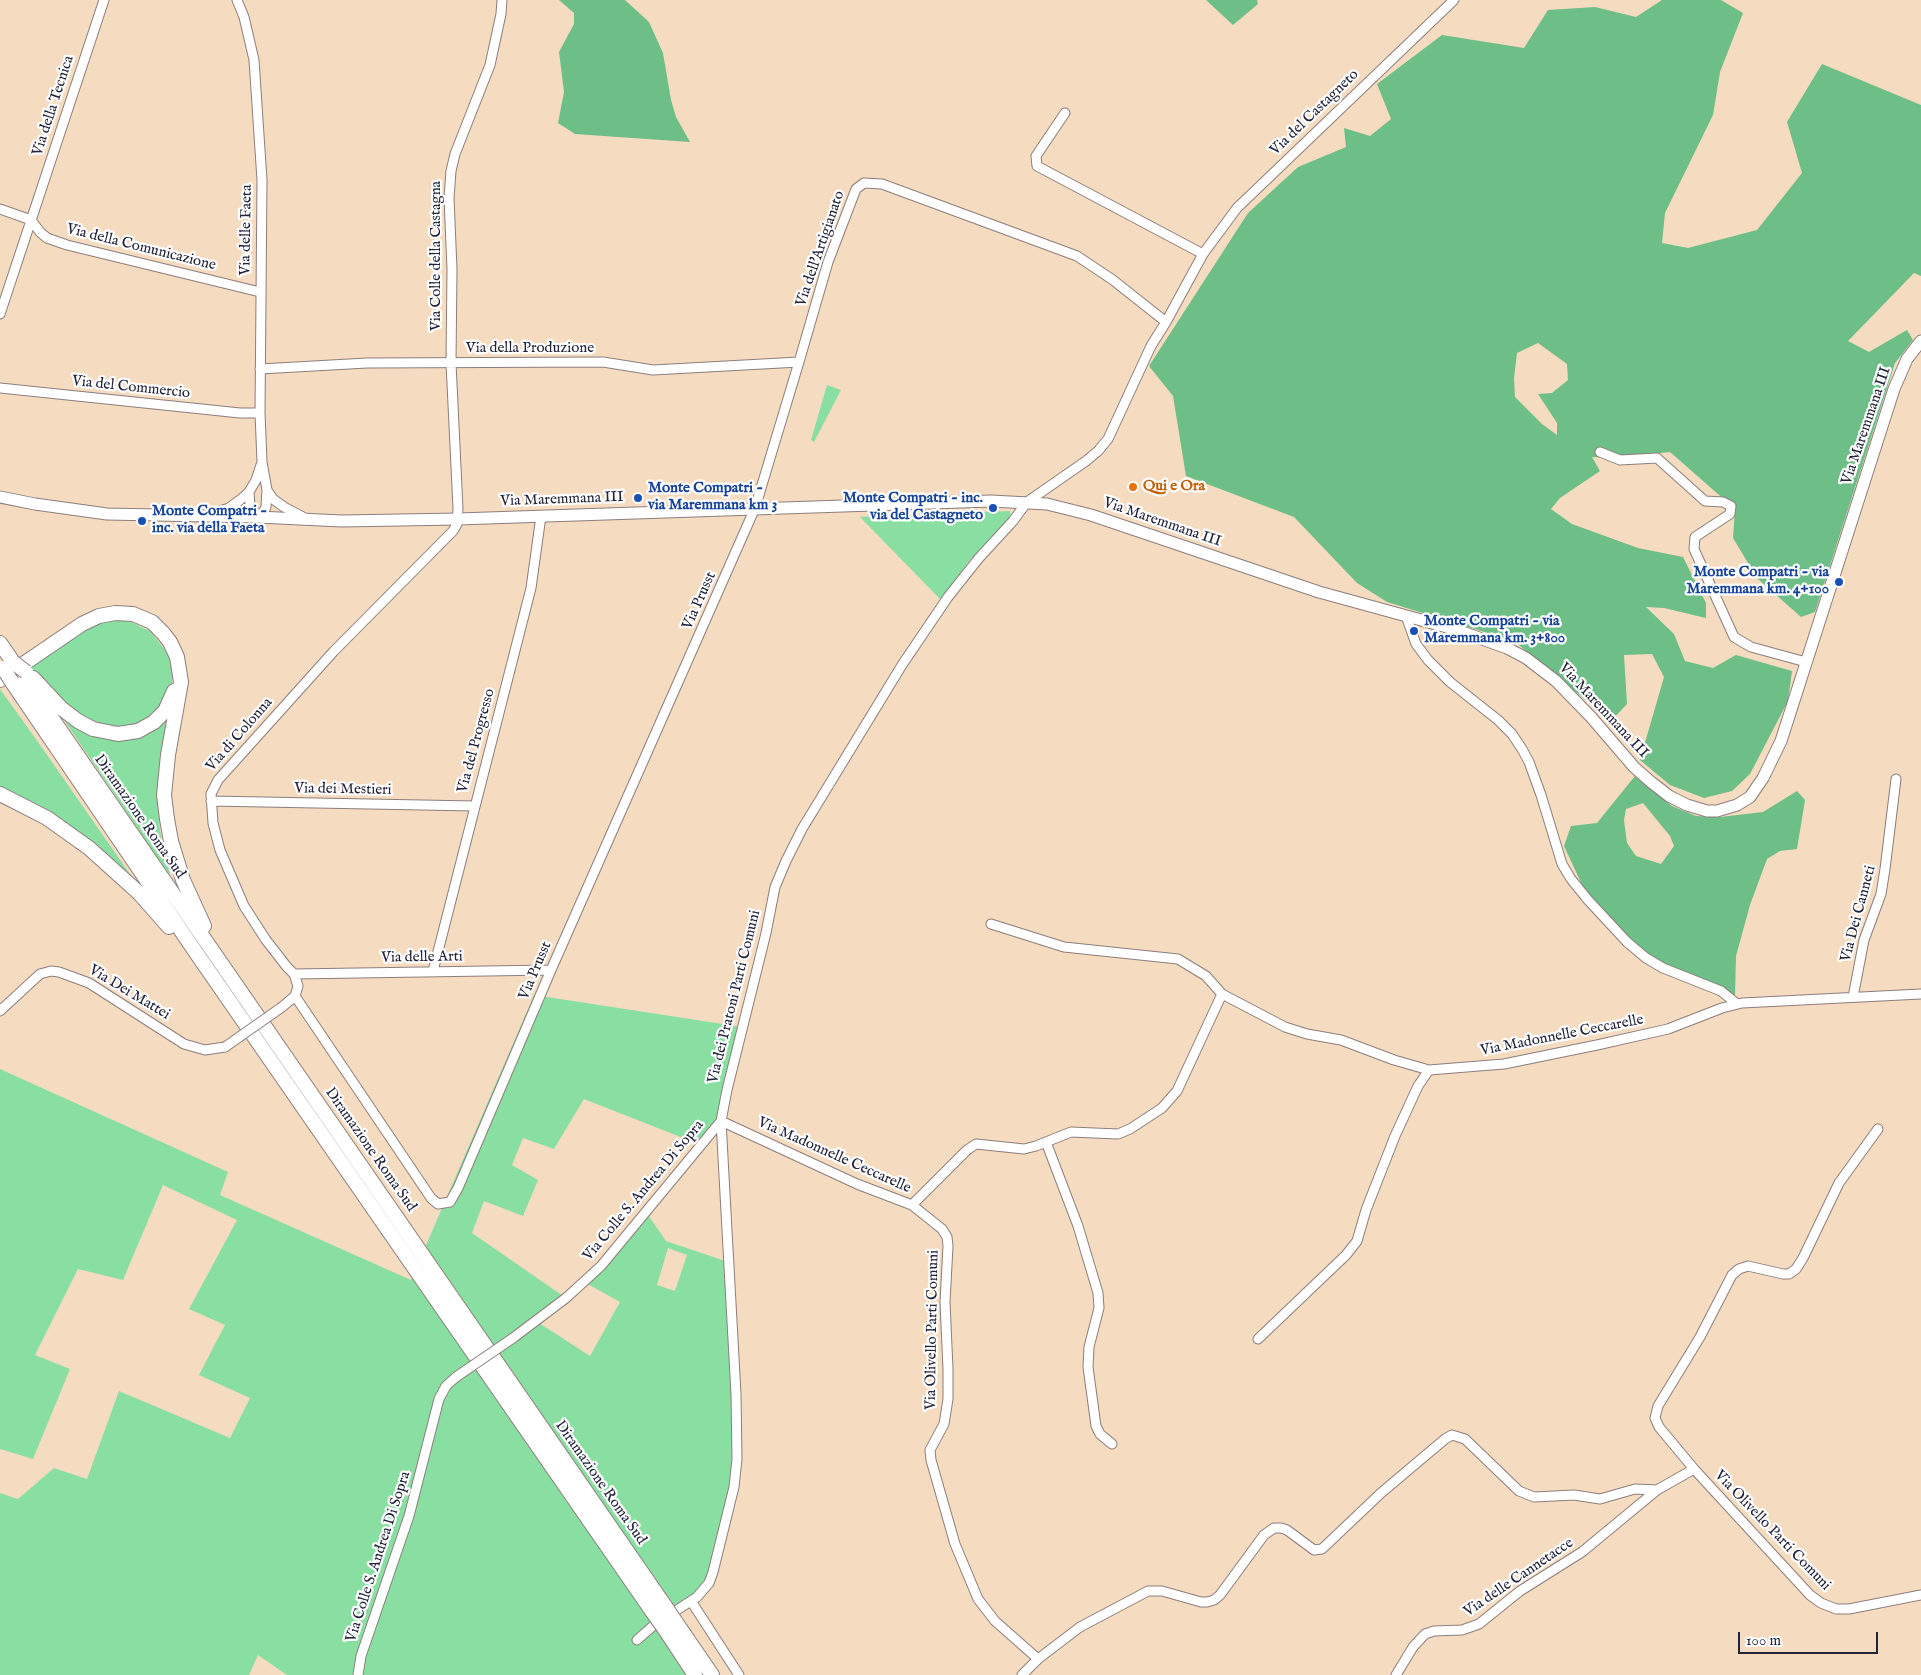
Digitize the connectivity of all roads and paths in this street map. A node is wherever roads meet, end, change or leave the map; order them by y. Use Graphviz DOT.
graph roads {
  1 [pos="104,0"];
  2 [pos="237,0"];
  3 [pos="502,0"];
  4 [pos="1454,0"];
  5 [pos="1065,113"];
  6 [pos="0,209"];
  7 [pos="31,220"];
  8 [pos="1203,254"];
  9 [pos="260,292"];
  10 [pos="0,314"];
  11 [pos="1166,322"];
  12 [pos="1921,341"];
  13 [pos="799,362"];
  14 [pos="451,363"];
  15 [pos="260,369"];
  16 [pos="0,388"];
  17 [pos="260,413"];
  18 [pos="1600,452"];
  19 [pos="262,462"];
  20 [pos="267,490"];
  21 [pos="249,492"];
  22 [pos="0,497"];
  23 [pos="1027,502"];
  24 [pos="755,508"];
  25 [pos="205,516"];
  26 [pos="541,516"];
  27 [pos="258,517"];
  28 [pos="458,519"];
  29 [pos="310,520"];
  30 [pos="1406,616"];
  31 [pos="0,643"];
  32 [pos="1806,662"];
  33 [pos="180,671"];
  34 [pos="11,672"];
  35 [pos="1896,779"];
  36 [pos="0,794"];
  37 [pos="211,801"];
  38 [pos="474,806"];
  39 [pos="991,924"];
  40 [pos="214,952"];
  41 [pos="197,954"];
  42 [pos="551,970"];
  43 [pos="433,971"];
  44 [pos="294,974"];
  45 [pos="1222,994"];
  46 [pos="1921,994"];
  47 [pos="295,996"];
  48 [pos="1853,997"];
  49 [pos="1737,1004"];
  50 [pos="0,1011"];
  51 [pos="1429,1070"];
  52 [pos="721,1121"];
  53 [pos="1878,1128"];
  54 [pos="1046,1142"];
  55 [pos="912,1205"];
  56 [pos="1258,1339"];
  57 [pos="1112,1444"];
  58 [pos="1694,1469"];
  59 [pos="1657,1490"];
  60 [pos="1921,1595"];
  61 [pos="691,1601"];
  62 [pos="659,1610"];
  63 [pos="669,1624"];
  64 [pos="637,1640"];
  65 [pos="1038,1659"];
  66 [pos="358,1675"];
  67 [pos="696,1675"];
  68 [pos="712,1675"];
  69 [pos="739,1675"];
  70 [pos="1022,1675"];
  71 [pos="1396,1675"];
  1 -- 7 [label="street, Via della Tecnica"];
  2 -- 9 [label="street, Via delle Faeta"];
  3 -- 14 [label="street, Via Colle della Castagna"];
  4 -- 8 [label="street, Via del Castagneto"];
  5 -- 8 [label="street"];
  6 -- 7 [label="street"];
  7 -- 9 [label="street, Via della Comunicazione"];
  7 -- 10 [label="street"];
  8 -- 11 [label="street, Via del Castagneto"];
  9 -- 15 [label="street, Via delle Faeta"];
  11 -- 13 [label="street, Via dell'Artigianato"];
  11 -- 23 [label="street, Via del Castagneto"];
  12 -- 32 [label="main road, Via Maremmana III"];
  13 -- 14 [label="street, Via della Produzione"];
  13 -- 24 [label="street, Via dell'Artigianato"];
  14 -- 15 [label="street, Via della Produzione"];
  14 -- 28 [label="street, Via Colle della Castagna"];
  15 -- 17 [label="street, Via delle Faeta"];
  16 -- 17 [label="street, Via del Commercio"];
  17 -- 19 [label="street, Via delle Faeta"];
  18 -- 32 [label="street"];
  19 -- 20 [label="street, Via delle Faeta"];
  19 -- 21 [label="street"];
  20 -- 27 [label="street"];
  20 -- 29 [label="street"];
  21 -- 25 [label="street"];
  21 -- 27 [label="street"];
  22 -- 25 [label="main road, Via Maremmana III"];
  23 -- 24 [label="main road, Via Maremmana III"];
  23 -- 30 [label="main road, Via Maremmana III"];
  23 -- 52 [label="street, Via dei Pratoni Parti Comuni"];
  24 -- 26 [label="main road, Via Maremmana III"];
  24 -- 42 [label="street, Via Prusst"];
  25 -- 27 [label="main road, Via Maremmana III"];
  26 -- 28 [label="main road, Via Maremmana III"];
  26 -- 38 [label="street, Via del Progresso"];
  27 -- 29 [label="main road, Via Maremmana III"];
  28 -- 29 [label="main road, Via Maremmana III"];
  28 -- 37 [label="street, Via di Colonna"];
  30 -- 32 [label="main road, Via Maremmana III"];
  30 -- 49 [label="street"];
  31 -- 34 [label="highway, Diramazione Roma Sud"];
  33 -- 34 [label="highway"];
  33 -- 34 [label="highway"];
  33 -- 40 [label="highway"];
  34 -- 40 [label="highway, Diramazione Roma Sud"];
  34 -- 41 [label="highway, Diramazione Roma Sud"];
  35 -- 48 [label="street, Via Dei Canneti"];
  36 -- 41 [label="highway"];
  37 -- 38 [label="street, Via dei Mestieri"];
  37 -- 44 [label="street, Via di Colonna"];
  38 -- 43 [label="street, Via del Progresso"];
  39 -- 45 [label="street, Via Madonnelle Ceccarelle"];
  40 -- 62 [label="highway, Diramazione Roma Sud"];
  41 -- 62 [label="highway, Diramazione Roma Sud"];
  42 -- 43 [label="street, Via delle Arti"];
  42 -- 47 [label="street, Via Prusst"];
  43 -- 44 [label="street, Via delle Arti"];
  44 -- 47 [label="street"];
  45 -- 51 [label="street, Via Madonnelle Ceccarelle"];
  45 -- 54 [label="street, Via Madonnelle Ceccarelle"];
  46 -- 48 [label="street, Via Madonnelle Ceccarelle"];
  47 -- 50 [label="street, Via Dei Mattei, bridge"];
  48 -- 49 [label="street, Via Madonnelle Ceccarelle"];
  49 -- 51 [label="street, Via Madonnelle Ceccarelle"];
  51 -- 56 [label="street"];
  52 -- 55 [label="street, Via Madonnelle Ceccarelle"];
  52 -- 61 [label="street, Via dei Pratoni Parti Comuni"];
  52 -- 66 [label="street, Via Colle S. Andrea Di Sopra, bridge"];
  53 -- 58 [label="street, Via Olivello Parti Comuni"];
  54 -- 55 [label="street, Via Madonnelle Ceccarelle"];
  54 -- 57 [label="street"];
  55 -- 65 [label="street, Via Olivello Parti Comuni"];
  58 -- 59 [label="street, Via Olivello Parti Comuni"];
  58 -- 60 [label="street, Via Olivello Parti Comuni"];
  59 -- 65 [label="street, Via Olivello Parti Comuni"];
  59 -- 71 [label="street, Via delle Cannetacce"];
  61 -- 64 [label="street, Via dei Pratoni Parti Comuni"];
  61 -- 69 [label="street"];
  62 -- 63 [label="highway, Diramazione Roma Sud, bridge"];
  63 -- 67 [label="highway, Diramazione Roma Sud"];
  63 -- 68 [label="highway, Diramazione Roma Sud"];
  65 -- 70 [label="street"];
}
